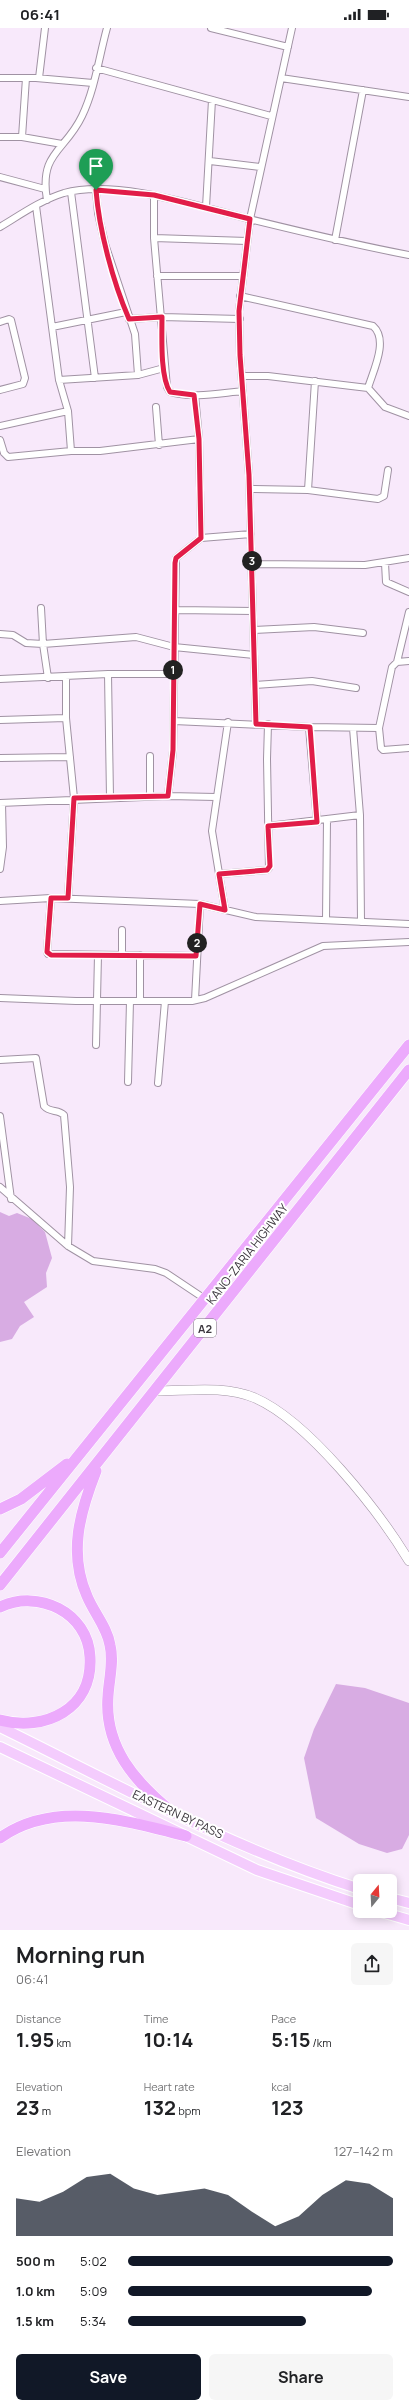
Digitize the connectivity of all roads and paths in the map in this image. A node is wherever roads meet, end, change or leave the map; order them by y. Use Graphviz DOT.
graph roads {
  1 [pos="45,28"];
  2 [pos="107,28"];
  3 [pos="211,28"];
  4 [pos="292,28"];
  5 [pos="288,47"];
  6 [pos="96,68"];
  7 [pos="0,78"];
  8 [pos="26,78"];
  9 [pos="39,78"];
  10 [pos="281,78"];
  11 [pos="93,83"];
  12 [pos="363,90"];
  13 [pos="409,97"];
  14 [pos="212,100"];
  15 [pos="271,116"];
  16 [pos="0,137"];
  17 [pos="22,137"];
  18 [pos="62,144"];
  19 [pos="210,161"];
  20 [pos="260,167"];
  21 [pos="0,177"];
  22 [pos="45,189"];
  23 [pos="96,190"];
  24 [pos="71,192"];
  25 [pos="154,195"];
  26 [pos="47,200"];
  27 [pos="36,206"];
  28 [pos="206,207"];
  29 [pos="250,219"];
  30 [pos="0,227"];
  31 [pos="154,238"];
  32 [pos="335,240"];
  33 [pos="247,241"];
  34 [pos="409,255"];
  35 [pos="157,276"];
  36 [pos="243,276"];
  37 [pos="240,296"];
  38 [pos="126,312"];
  39 [pos="162,317"];
  40 [pos="129,319"];
  41 [pos="240,319"];
  42 [pos="87,320"];
  43 [pos="0,322"];
  44 [pos="52,327"];
  45 [pos="164,368"];
  46 [pos="138,375"];
  47 [pos="242,376"];
  48 [pos="95,378"];
  49 [pos="59,380"];
  50 [pos="315,381"];
  51 [pos="368,388"];
  52 [pos="0,390"];
  53 [pos="243,391"];
  54 [pos="194,395"];
  55 [pos="156,407"];
  56 [pos="68,411"];
  57 [pos="409,416"];
  58 [pos="0,426"];
  59 [pos="199,439"];
  60 [pos="0,440"];
  61 [pos="159,445"];
  62 [pos="71,451"];
  63 [pos="388,470"];
  64 [pos="250,489"];
  65 [pos="308,490"];
  66 [pos="251,534"];
  67 [pos="201,538"];
  68 [pos="409,558"];
  69 [pos="385,563"];
  70 [pos="252,564"];
  71 [pos="409,592"];
  72 [pos="41,608"];
  73 [pos="176,610"];
  74 [pos="253,611"];
  75 [pos="409,612"];
  76 [pos="254,630"];
  77 [pos="363,633"];
  78 [pos="0,634"];
  79 [pos="43,644"];
  80 [pos="174,647"];
  81 [pos="254,654"];
  82 [pos="409,661"];
  83 [pos="397,662"];
  84 [pos="108,674"];
  85 [pos="173,674"];
  86 [pos="66,677"];
  87 [pos="48,678"];
  88 [pos="0,679"];
  89 [pos="255,685"];
  90 [pos="356,688"];
  91 [pos="66,718"];
  92 [pos="0,720"];
  93 [pos="174,721"];
  94 [pos="228,722"];
  95 [pos="256,724"];
  96 [pos="268,724"];
  97 [pos="310,727"];
  98 [pos="353,728"];
  99 [pos="379,728"];
  100 [pos="409,748"];
  101 [pos="150,756"];
  102 [pos="70,757"];
  103 [pos="0,758"];
  104 [pos="150,796"];
  105 [pos="168,796"];
  106 [pos="110,797"];
  107 [pos="216,797"];
  108 [pos="74,798"];
  109 [pos="1,803"];
  110 [pos="360,815"];
  111 [pos="326,820"];
  112 [pos="317,822"];
  113 [pos="268,826"];
  114 [pos="0,869"];
  115 [pos="219,874"];
  116 [pos="51,898"];
  117 [pos="68,898"];
  118 [pos="0,901"];
  119 [pos="200,904"];
  120 [pos="225,910"];
  121 [pos="326,920"];
  122 [pos="361,922"];
  123 [pos="409,924"];
  124 [pos="122,930"];
  125 [pos="409,942"];
  126 [pos="98,955"];
  127 [pos="122,955"];
  128 [pos="140,955"];
  129 [pos="196,956"];
  130 [pos="0,998"];
  131 [pos="194,1000"];
  132 [pos="96,1001"];
  133 [pos="130,1001"];
  134 [pos="140,1001"];
  135 [pos="165,1001"];
  136 [pos="409,1044"];
  137 [pos="96,1045"];
  138 [pos="0,1060"];
  139 [pos="409,1070"];
  140 [pos="128,1082"];
  141 [pos="158,1084"];
  142 [pos="0,1116"];
  143 [pos="0,1187"];
  144 [pos="11,1199"];
  145 [pos="68,1246"];
  146 [pos="205,1299"];
  147 [pos="156,1391"];
  148 [pos="83,1451"];
  149 [pos="100,1460"];
  150 [pos="2,1507"];
  151 [pos="0,1553"];
  152 [pos="409,1561"];
  153 [pos="0,1585"];
  154 [pos="0,1606"];
  155 [pos="0,1720"];
  156 [pos="0,1727"];
  157 [pos="0,1747"];
  158 [pos="172,1812"];
  159 [pos="186,1836"];
  160 [pos="0,1838"];
  161 [pos="353,1886"];
  162 [pos="397,1900"];
  163 [pos="353,1903"];
  164 [pos="409,1903"];
  165 [pos="397,1917"];
  166 [pos="409,1920"];
  1 -- 9 [label="street"];
  2 -- 6 [label="street"];
  3 -- 5 [label="street"];
  4 -- 5 [label="street"];
  5 -- 10 [label="street"];
  6 -- 11 [label="street"];
  6 -- 14 [label="street"];
  7 -- 8 [label="street"];
  8 -- 9 [label="street"];
  8 -- 17 [label="street"];
  9 -- 11 [label="street"];
  10 -- 12 [label="street"];
  10 -- 15 [label="street"];
  11 -- 18 [label="street"];
  12 -- 13 [label="street"];
  12 -- 32 [label="street"];
  14 -- 15 [label="street"];
  14 -- 19 [label="street"];
  15 -- 20 [label="street"];
  16 -- 17 [label="street"];
  17 -- 18 [label="street"];
  18 -- 22 [label="street"];
  19 -- 20 [label="street"];
  19 -- 28 [label="street"];
  20 -- 29 [label="street"];
  21 -- 22 [label="street"];
  22 -- 26 [label="street"];
  23 -- 24 [label="street"];
  23 -- 25 [label="street"];
  23 -- 38 [label="street"];
  24 -- 26 [label="street"];
  24 -- 42 [label="street"];
  25 -- 28 [label="street"];
  25 -- 31 [label="street"];
  26 -- 27 [label="street"];
  27 -- 30 [label="street"];
  27 -- 44 [label="street"];
  28 -- 29 [label="street"];
  29 -- 32 [label="street"];
  29 -- 33 [label="street"];
  31 -- 33 [label="street"];
  31 -- 35 [label="street"];
  32 -- 34 [label="street"];
  33 -- 36 [label="street"];
  35 -- 36 [label="street"];
  35 -- 39 [label="street"];
  36 -- 37 [label="street"];
  37 -- 41 [label="street"];
  37 -- 51 [label="street"];
  38 -- 40 [label="street"];
  38 -- 42 [label="street"];
  39 -- 40 [label="street"];
  39 -- 41 [label="street"];
  39 -- 45 [label="street"];
  40 -- 46 [label="street"];
  41 -- 47 [label="street"];
  42 -- 44 [label="street"];
  42 -- 48 [label="street"];
  43 -- 52 [label="street"];
  44 -- 49 [label="street"];
  45 -- 46 [label="street"];
  45 -- 54 [label="street"];
  46 -- 48 [label="street"];
  47 -- 50 [label="street"];
  47 -- 53 [label="street"];
  48 -- 49 [label="street"];
  49 -- 56 [label="street"];
  50 -- 51 [label="street"];
  50 -- 65 [label="street"];
  51 -- 57 [label="street"];
  53 -- 54 [label="street"];
  53 -- 64 [label="street"];
  54 -- 59 [label="street"];
  55 -- 61 [label="street"];
  56 -- 58 [label="street"];
  56 -- 62 [label="street"];
  59 -- 61 [label="street"];
  59 -- 67 [label="street"];
  60 -- 62 [label="street"];
  61 -- 62 [label="street"];
  63 -- 65 [label="street"];
  64 -- 65 [label="street"];
  64 -- 66 [label="street"];
  66 -- 67 [label="street"];
  66 -- 70 [label="street"];
  67 -- 73 [label="street"];
  68 -- 69 [label="street"];
  69 -- 70 [label="street"];
  69 -- 71 [label="street"];
  70 -- 74 [label="street"];
  72 -- 79 [label="street"];
  73 -- 74 [label="street"];
  73 -- 80 [label="street"];
  74 -- 76 [label="street"];
  75 -- 83 [label="street"];
  76 -- 77 [label="street"];
  76 -- 81 [label="street"];
  78 -- 79 [label="street"];
  79 -- 80 [label="street"];
  79 -- 87 [label="street"];
  80 -- 81 [label="street"];
  80 -- 85 [label="street"];
  81 -- 89 [label="street"];
  82 -- 83 [label="street"];
  83 -- 99 [label="street"];
  84 -- 85 [label="street"];
  84 -- 86 [label="street"];
  84 -- 106 [label="street"];
  85 -- 93 [label="street"];
  86 -- 87 [label="street"];
  86 -- 91 [label="street"];
  87 -- 88 [label="street"];
  89 -- 90 [label="street"];
  89 -- 95 [label="street"];
  91 -- 92 [label="street"];
  91 -- 102 [label="street"];
  93 -- 94 [label="street"];
  93 -- 105 [label="street"];
  94 -- 95 [label="street"];
  94 -- 107 [label="street"];
  95 -- 96 [label="street"];
  96 -- 97 [label="street"];
  96 -- 113 [label="street"];
  97 -- 98 [label="street"];
  97 -- 112 [label="street"];
  98 -- 99 [label="street"];
  98 -- 110 [label="street"];
  99 -- 100 [label="street"];
  101 -- 104 [label="street"];
  102 -- 103 [label="street"];
  102 -- 108 [label="street"];
  104 -- 105 [label="street"];
  104 -- 106 [label="street"];
  105 -- 107 [label="street"];
  106 -- 108 [label="street"];
  107 -- 115 [label="street"];
  108 -- 109 [label="street"];
  108 -- 117 [label="street"];
  109 -- 114 [label="street"];
  110 -- 111 [label="street"];
  110 -- 122 [label="street"];
  111 -- 112 [label="street"];
  111 -- 121 [label="street"];
  112 -- 113 [label="street"];
  113 -- 115 [label="street"];
  115 -- 120 [label="street"];
  116 -- 117 [label="street"];
  116 -- 118 [label="street"];
  116 -- 126 [label="street"];
  117 -- 119 [label="street"];
  119 -- 120 [label="street"];
  119 -- 129 [label="street"];
  120 -- 121 [label="street"];
  121 -- 122 [label="street"];
  122 -- 123 [label="street"];
  124 -- 127 [label="street"];
  125 -- 131 [label="street"];
  126 -- 127 [label="street"];
  126 -- 132 [label="street"];
  127 -- 128 [label="street"];
  128 -- 129 [label="street"];
  128 -- 134 [label="street"];
  129 -- 131 [label="street"];
  130 -- 132 [label="street"];
  131 -- 135 [label="street"];
  132 -- 133 [label="street"];
  132 -- 137 [label="street"];
  133 -- 134 [label="street"];
  133 -- 140 [label="street"];
  134 -- 135 [label="street"];
  135 -- 141 [label="street"];
  136 -- 146 [label="highway, KANO-ZARIA HIGHWAY / A2"];
  138 -- 145 [label="street"];
  139 -- 147 [label="highway, KANO-ZARIA HIGHWAY / A2"];
  142 -- 144 [label="street"];
  143 -- 144 [label="street"];
  144 -- 145 [label="street"];
  145 -- 146 [label="street"];
  146 -- 148 [label="highway, KANO-ZARIA HIGHWAY / A2"];
  147 -- 149 [label="highway, KANO-ZARIA HIGHWAY / A2"];
  147 -- 152 [label="street"];
  148 -- 150 [label="highway"];
  148 -- 151 [label="highway, KANO-ZARIA HIGHWAY / A2"];
  149 -- 153 [label="highway, KANO-ZARIA HIGHWAY / A2"];
  149 -- 158 [label="highway"];
  154 -- 155 [label="highway"];
  156 -- 158 [label="main road, EASTERN BY PASS"];
  157 -- 159 [label="main road, EASTERN BY PASS"];
  158 -- 161 [label="main road, EASTERN BY PASS"];
  159 -- 160 [label="highway"];
  159 -- 163 [label="main road, EASTERN BY PASS"];
  162 -- 164 [label="main road"];
  165 -- 166 [label="main road"];
}
